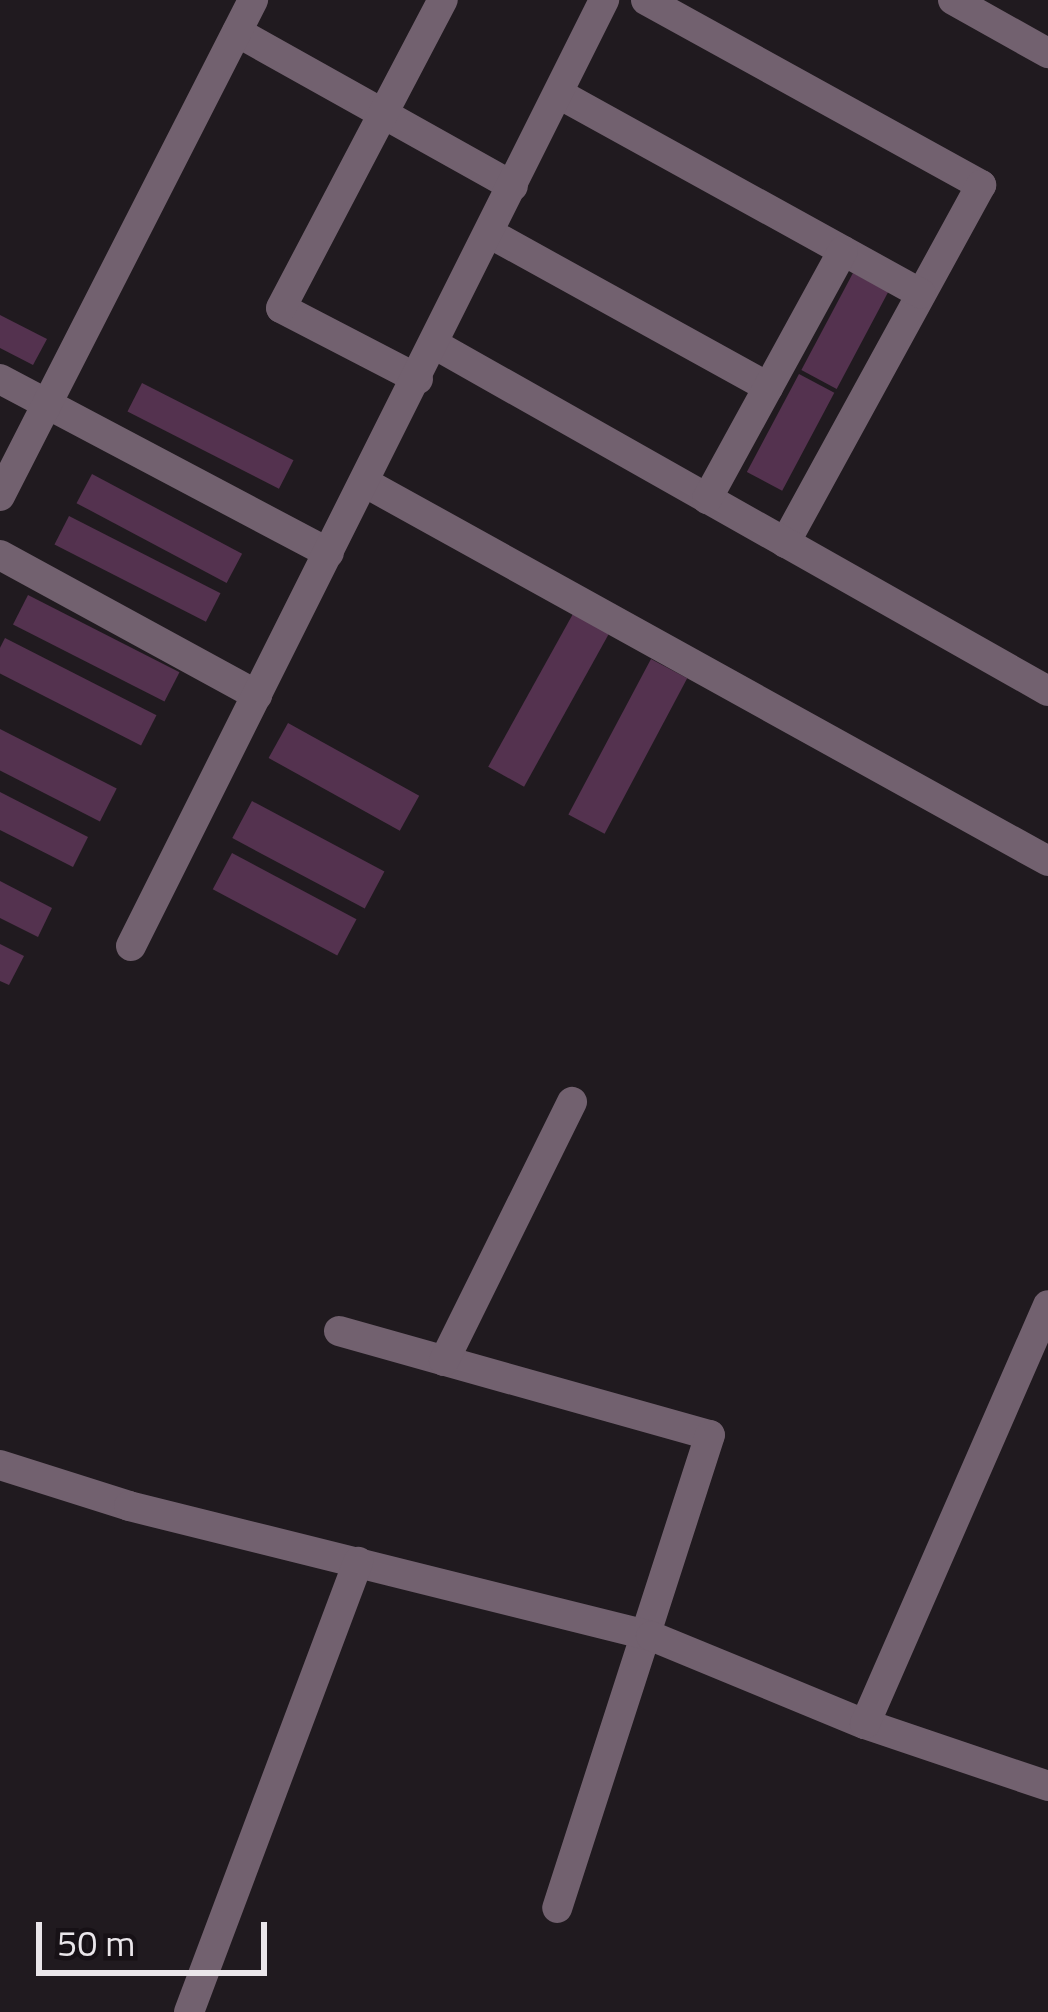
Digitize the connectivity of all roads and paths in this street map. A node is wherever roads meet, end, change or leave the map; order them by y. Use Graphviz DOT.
graph roads {
  1 [pos="253,0"];
  2 [pos="443,0"];
  3 [pos="604,0"];
  4 [pos="646,0"];
  5 [pos="953,0"];
  6 [pos="237,32"];
  7 [pos="1048,53"];
  8 [pos="561,95"];
  9 [pos="385,110"];
  10 [pos="513,185"];
  11 [pos="488,233"];
  12 [pos="843,251"];
  13 [pos="921,294"];
  14 [pos="434,344"];
  15 [pos="0,379"];
  16 [pos="418,379"];
  17 [pos="768,387"];
  18 [pos="46,404"];
  19 [pos="364,482"];
  20 [pos="0,496"];
  21 [pos="707,499"];
  22 [pos="784,543"];
  23 [pos="329,553"];
  24 [pos="0,555"];
  25 [pos="1048,691"];
  26 [pos="257,695"];
  27 [pos="1048,861"];
  28 [pos="130,946"];
  29 [pos="572,1102"];
  30 [pos="1048,1305"];
  31 [pos="338,1331"];
  32 [pos="444,1361"];
  33 [pos="0,1466"];
  34 [pos="358,1562"];
  35 [pos="651,1636"];
  36 [pos="865,1724"];
  37 [pos="1048,1786"];
  38 [pos="557,1908"];
  39 [pos="189,2012"];
  1 -- 6 [label="street"];
  2 -- 9 [label="street"];
  3 -- 8 [label="street"];
  4 -- 13 [label="street"];
  5 -- 7 [label="street"];
  6 -- 9 [label="street"];
  6 -- 18 [label="street"];
  8 -- 10 [label="street"];
  8 -- 12 [label="street"];
  9 -- 10 [label="street"];
  9 -- 16 [label="street"];
  10 -- 11 [label="street"];
  11 -- 14 [label="street"];
  11 -- 17 [label="street"];
  12 -- 13 [label="street"];
  12 -- 17 [label="street"];
  13 -- 22 [label="street"];
  14 -- 16 [label="street"];
  14 -- 21 [label="street"];
  15 -- 18 [label="street"];
  16 -- 19 [label="street"];
  17 -- 21 [label="street"];
  18 -- 20 [label="street"];
  18 -- 23 [label="street"];
  19 -- 23 [label="street"];
  19 -- 27 [label="street"];
  21 -- 22 [label="street"];
  22 -- 25 [label="street"];
  23 -- 26 [label="street"];
  24 -- 26 [label="street"];
  26 -- 28 [label="street"];
  29 -- 32 [label="street"];
  30 -- 36 [label="street"];
  31 -- 32 [label="street"];
  32 -- 35 [label="street"];
  33 -- 34 [label="street"];
  34 -- 35 [label="street"];
  34 -- 39 [label="street"];
  35 -- 36 [label="street"];
  35 -- 38 [label="street"];
  36 -- 37 [label="street"];
}
